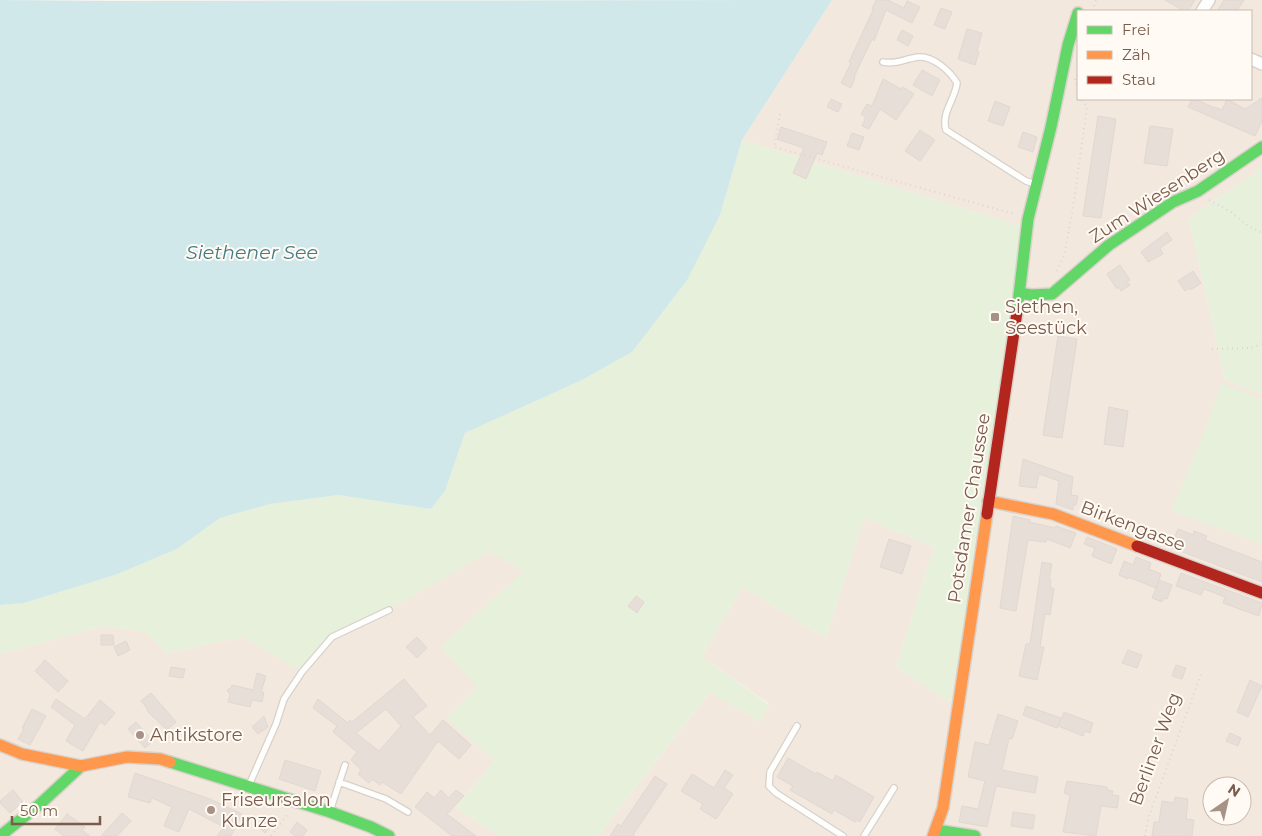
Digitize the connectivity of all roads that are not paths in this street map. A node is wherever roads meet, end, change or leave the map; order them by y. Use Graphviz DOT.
graph roads {
  1 [pos="1077,15"];
  2 [pos="883,62"];
  3 [pos="1262,147"];
  4 [pos="1037,184"];
  5 [pos="1020,293"];
  6 [pos="988,501"];
  7 [pos="1262,593"];
  8 [pos="389,610"];
  9 [pos="797,726"];
  10 [pos="0,745"];
  11 [pos="344,765"];
  12 [pos="81,766"];
  13 [pos="339,782"];
  14 [pos="248,787"];
  15 [pos="894,788"];
  16 [pos="330,812"];
  17 [pos="408,812"];
  18 [pos="935,833"];
  19 [pos="0,836"];
  20 [pos="389,836"];
  21 [pos="843,836"];
  22 [pos="864,836"];
  23 [pos="975,836"];
  1 -- 4 [label="main road, Potsdamer Chaussee"];
  2 -- 4 [label="lane"];
  3 -- 5 [label="main road, Zum Wiesenberg"];
  4 -- 5 [label="main road, Potsdamer Chaussee"];
  5 -- 6 [label="main road, Potsdamer Chaussee"];
  6 -- 7 [label="main road, Birkengasse"];
  6 -- 18 [label="main road, Potsdamer Chaussee"];
  8 -- 14 [label="lane"];
  9 -- 21 [label="lane"];
  10 -- 12 [label="main road"];
  11 -- 13 [label="lane"];
  12 -- 14 [label="main road"];
  12 -- 19 [label="main road"];
  13 -- 16 [label="lane"];
  13 -- 17 [label="lane"];
  14 -- 16 [label="main road"];
  15 -- 22 [label="lane"];
  16 -- 20 [label="main road"];
  18 -- 23 [label="main road"];
}
